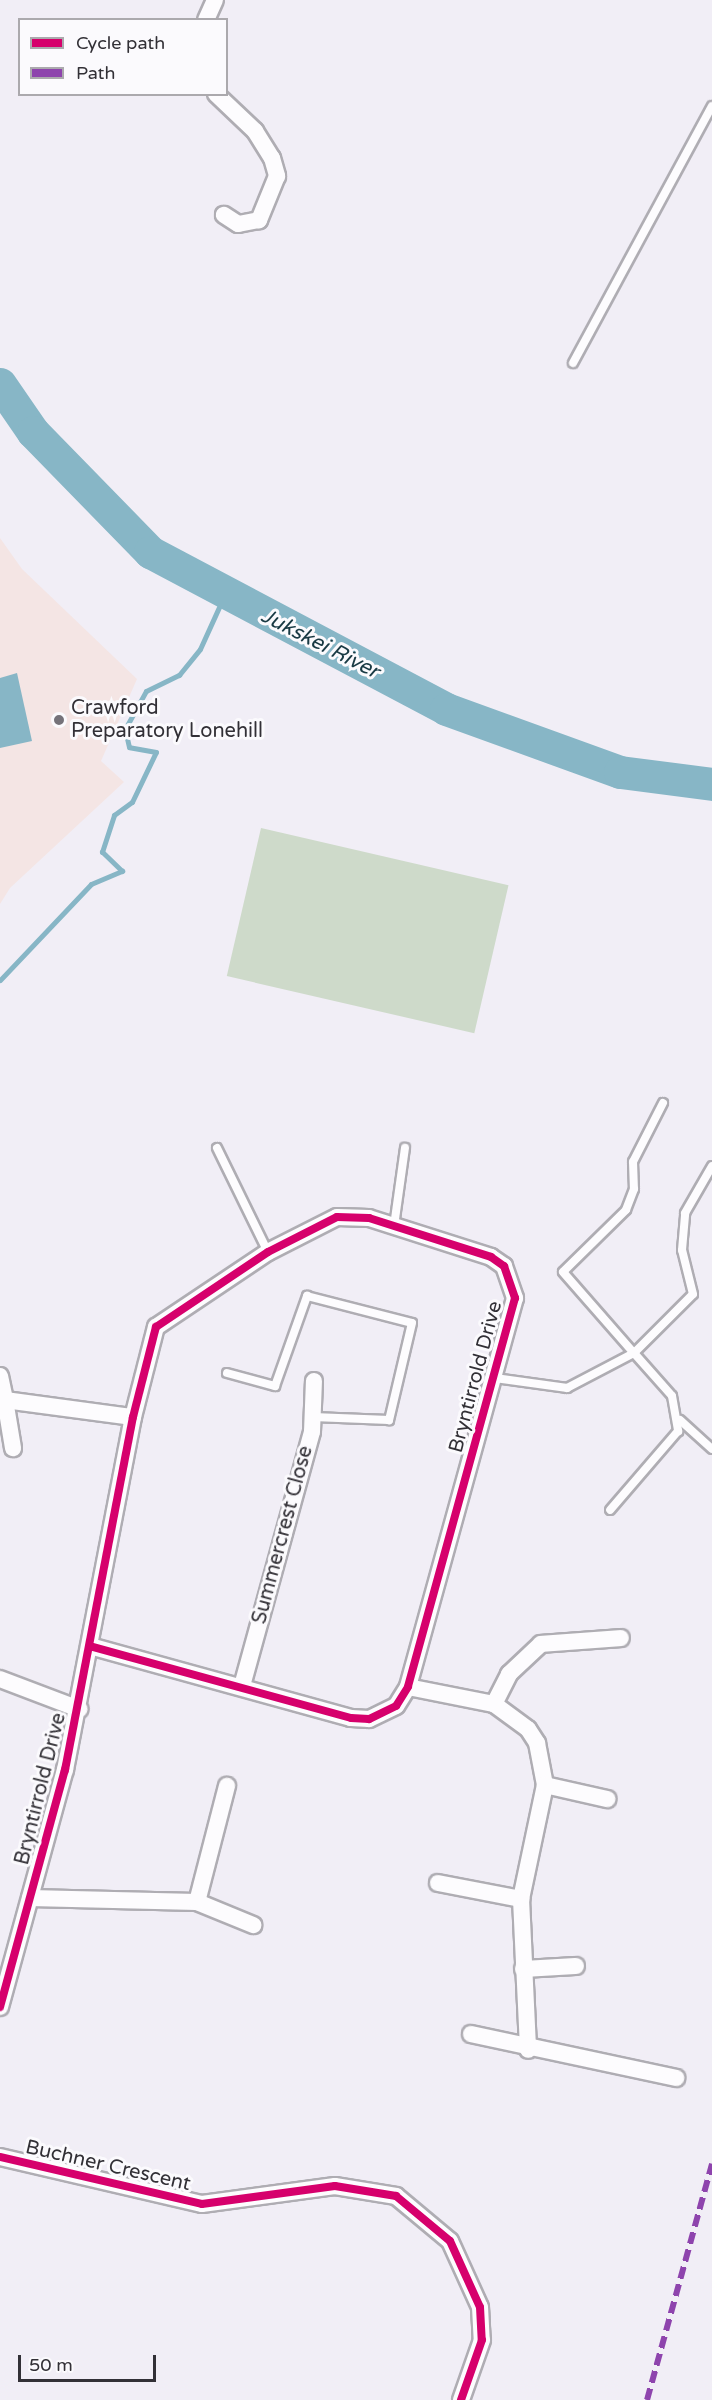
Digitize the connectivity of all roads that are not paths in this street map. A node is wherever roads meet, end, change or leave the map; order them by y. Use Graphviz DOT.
graph roads {
  1 [pos="214,0"];
  2 [pos="207,18"];
  3 [pos="218,96"];
  4 [pos="712,106"];
  5 [pos="224,215"];
  6 [pos="573,363"];
  7 [pos="663,1103"];
  8 [pos="217,1148"];
  9 [pos="405,1148"];
  10 [pos="712,1166"];
  11 [pos="394,1226"];
  12 [pos="268,1252"];
  13 [pos="634,1353"];
  14 [pos="227,1373"];
  15 [pos="0,1376"];
  16 [pos="495,1378"];
  17 [pos="314,1381"];
  18 [pos="5,1400"];
  19 [pos="133,1417"];
  20 [pos="313,1417"];
  21 [pos="680,1420"];
  22 [pos="13,1448"];
  23 [pos="712,1449"];
  24 [pos="610,1510"];
  25 [pos="621,1638"];
  26 [pos="93,1647"];
  27 [pos="0,1679"];
  28 [pos="242,1686"];
  29 [pos="408,1687"];
  30 [pos="494,1704"];
  31 [pos="79,1709"];
  32 [pos="545,1785"];
  33 [pos="228,1786"];
  34 [pos="607,1799"];
  35 [pos="438,1883"];
  36 [pos="30,1898"];
  37 [pos="521,1899"];
  38 [pos="197,1902"];
  39 [pos="253,1925"];
  40 [pos="7,1951"];
  41 [pos="576,1966"];
  42 [pos="523,1968"];
  43 [pos="0,2007"];
  44 [pos="471,2034"];
  45 [pos="528,2050"];
  46 [pos="676,2078"];
  47 [pos="0,2157"];
  48 [pos="461,2400"];
  1 -- 2 [label="street"];
  3 -- 5 [label="street"];
  4 -- 6 [label="lane"];
  7 -- 13 [label="lane"];
  8 -- 12 [label="lane"];
  9 -- 11 [label="lane"];
  10 -- 13 [label="lane"];
  11 -- 12 [label="street, Bryntirrold Drive"];
  11 -- 16 [label="street, Bryntirrold Drive"];
  12 -- 19 [label="street, Bryntirrold Drive"];
  13 -- 16 [label="lane"];
  13 -- 21 [label="lane"];
  14 -- 20 [label="lane"];
  15 -- 18 [label="street"];
  16 -- 29 [label="street, Bryntirrold Drive"];
  17 -- 20 [label="street, Summercrest Close"];
  18 -- 19 [label="street"];
  18 -- 22 [label="street"];
  19 -- 26 [label="street, Bryntirrold Drive"];
  20 -- 28 [label="street, Summercrest Close"];
  21 -- 23 [label="lane"];
  21 -- 24 [label="lane"];
  25 -- 30 [label="street"];
  26 -- 28 [label="street, Bryntirrold Drive"];
  26 -- 31 [label="street, Bryntirrold Drive"];
  27 -- 31 [label="street"];
  28 -- 29 [label="street, Bryntirrold Drive"];
  29 -- 30 [label="street"];
  30 -- 32 [label="street"];
  31 -- 36 [label="street, Bryntirrold Drive"];
  32 -- 34 [label="street"];
  32 -- 37 [label="street"];
  33 -- 38 [label="street"];
  35 -- 37 [label="street"];
  36 -- 38 [label="street"];
  36 -- 40 [label="street, Bryntirrold Drive"];
  37 -- 42 [label="street"];
  38 -- 39 [label="street"];
  40 -- 43 [label="street, Bryntirrold Drive"];
  41 -- 42 [label="street"];
  42 -- 45 [label="street"];
  44 -- 45 [label="street"];
  45 -- 46 [label="street"];
  47 -- 48 [label="street, Buchner Crescent"];
}
